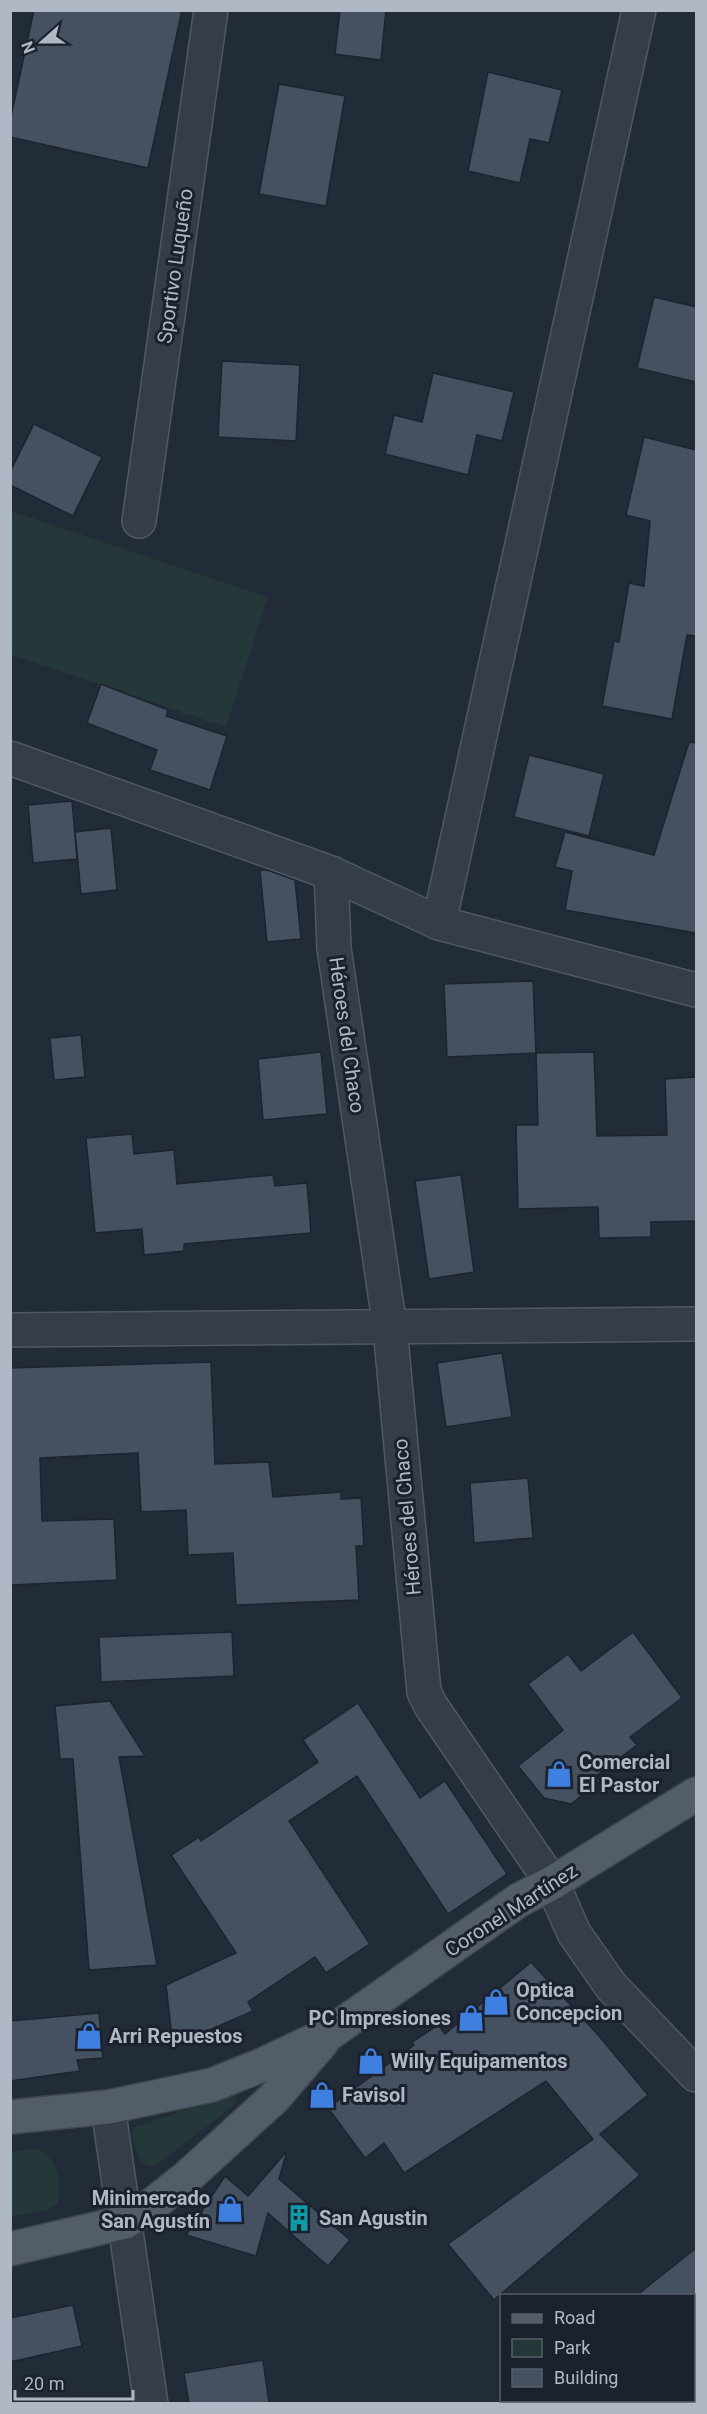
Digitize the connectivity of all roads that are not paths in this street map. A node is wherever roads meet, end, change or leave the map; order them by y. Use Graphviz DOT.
graph roads {
  1 [pos="211,10"];
  2 [pos="639,10"];
  3 [pos="140,522"];
  4 [pos="10,758"];
  5 [pos="331,873"];
  6 [pos="439,923"];
  7 [pos="696,990"];
  8 [pos="696,1324"];
  9 [pos="390,1328"];
  10 [pos="10,1330"];
  11 [pos="696,1794"];
  12 [pos="552,1883"];
  13 [pos="330,2033"];
  14 [pos="696,2075"];
  15 [pos="108,2107"];
  16 [pos="10,2117"];
  17 [pos="125,2222"];
  18 [pos="10,2249"];
  19 [pos="151,2403"];
  1 -- 3 [label="street, Sportivo Luqueño"];
  2 -- 6 [label="street"];
  4 -- 5 [label="street"];
  5 -- 6 [label="street"];
  5 -- 9 [label="street, Héroes del Chaco"];
  6 -- 7 [label="street"];
  8 -- 9 [label="street"];
  9 -- 10 [label="street"];
  9 -- 12 [label="street, Héroes del Chaco"];
  11 -- 12 [label="main road, Coronel Martínez"];
  12 -- 13 [label="main road, Coronel Martínez"];
  12 -- 14 [label="street, Héroes del Chaco"];
  13 -- 15 [label="main road"];
  13 -- 17 [label="main road"];
  15 -- 16 [label="main road"];
  15 -- 17 [label="street"];
  17 -- 18 [label="main road"];
  17 -- 19 [label="street"];
}
